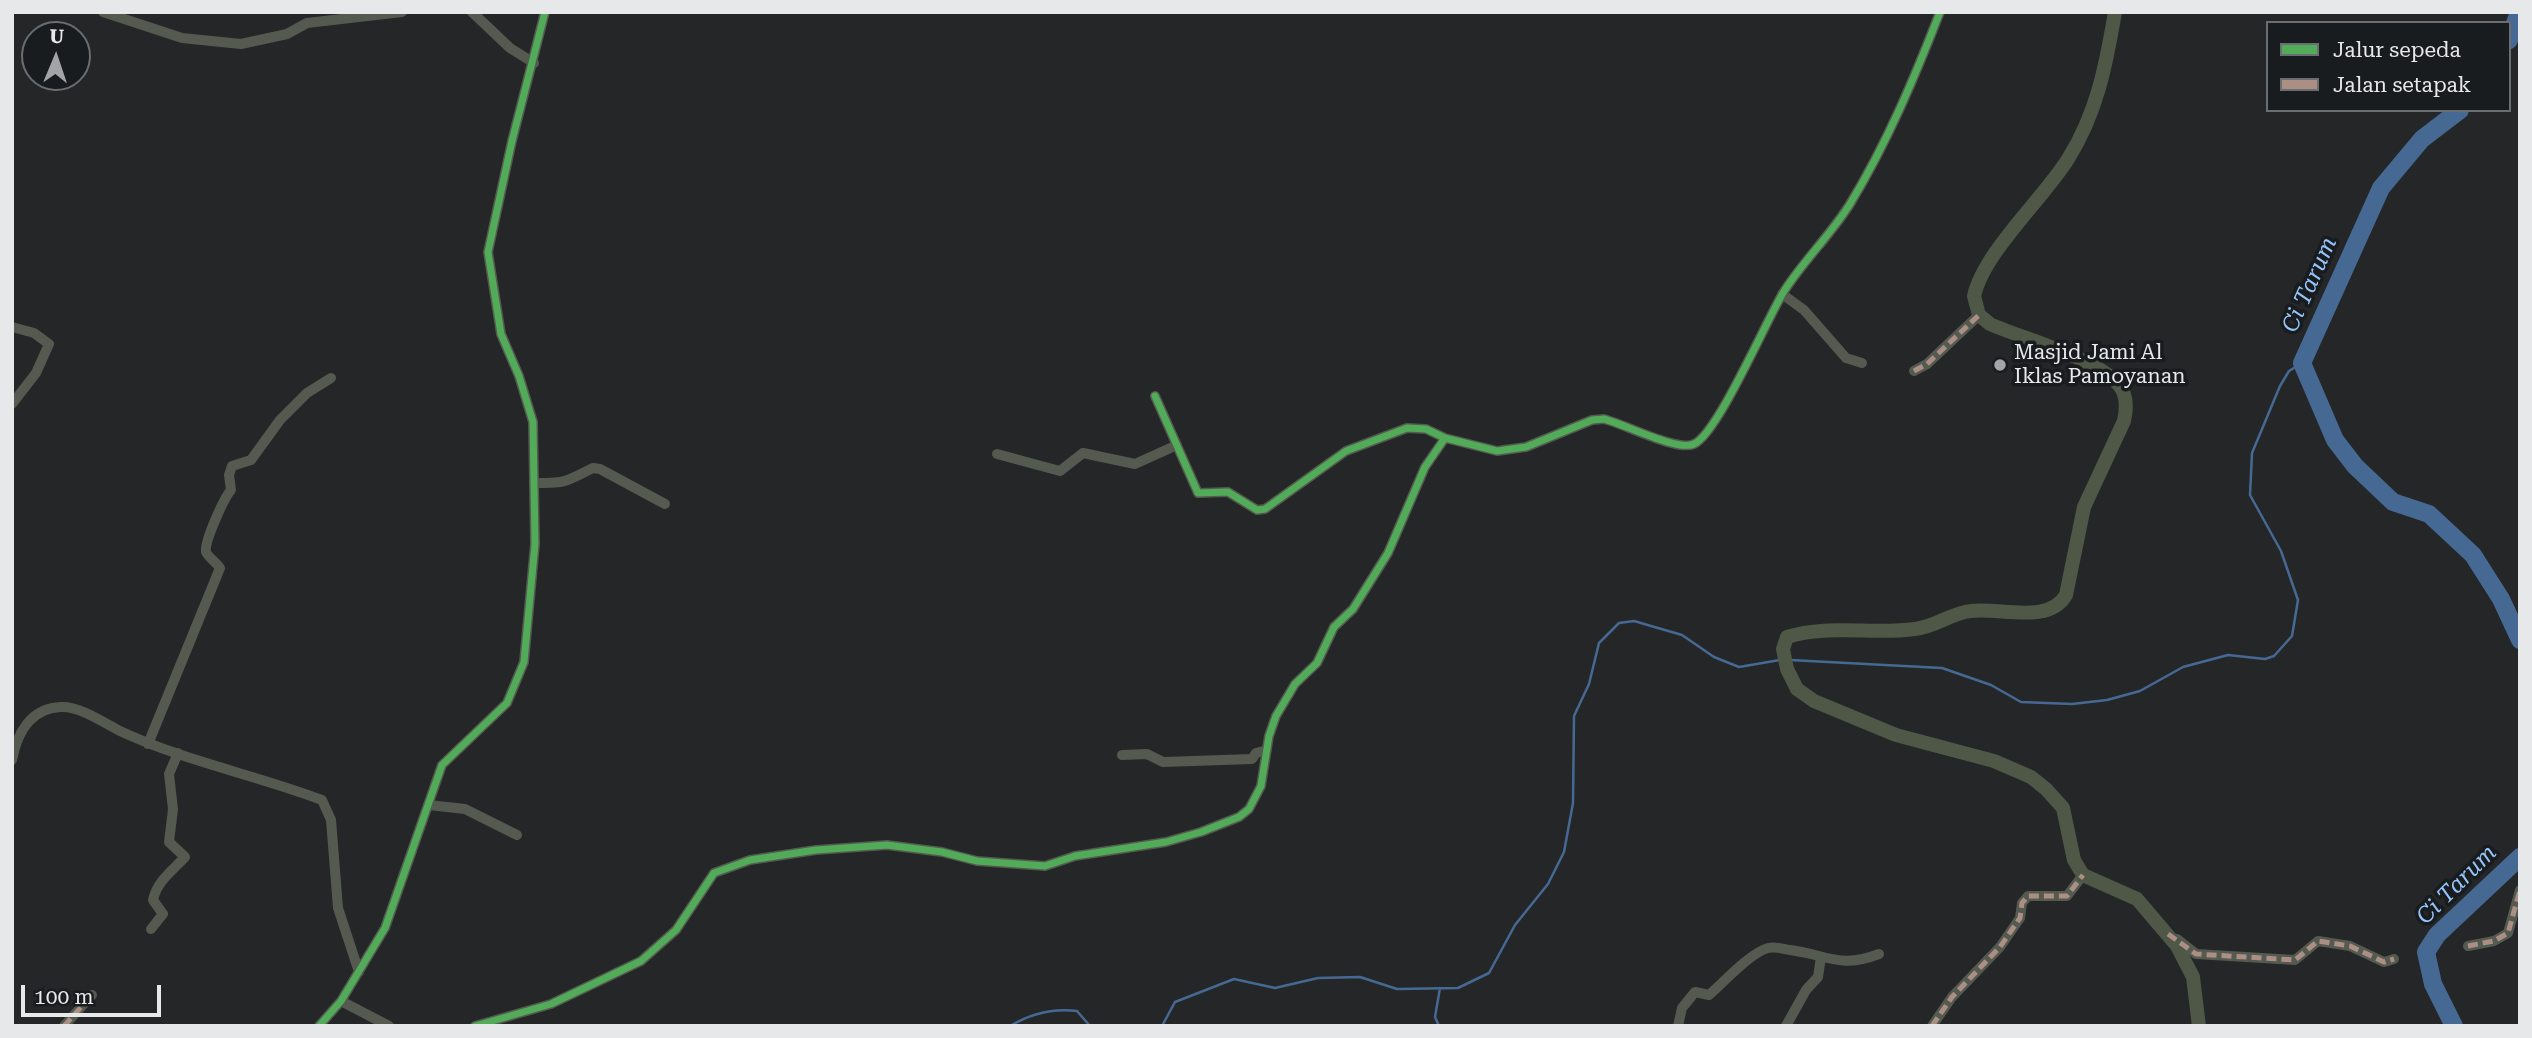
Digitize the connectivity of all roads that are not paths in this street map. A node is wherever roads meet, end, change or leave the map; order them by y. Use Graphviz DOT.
graph roads {
  1 [pos="103,12"];
  2 [pos="402,12"];
  3 [pos="472,12"];
  4 [pos="545,12"];
  5 [pos="1940,12"];
  6 [pos="2115,12"];
  7 [pos="534,63"];
  8 [pos="1782,294"];
  9 [pos="1979,315"];
  10 [pos="12,327"];
  11 [pos="1862,363"];
  12 [pos="1914,371"];
  13 [pos="331,378"];
  14 [pos="1155,396"];
  15 [pos="12,404"];
  16 [pos="1445,438"];
  17 [pos="1177,445"];
  18 [pos="997,454"];
  19 [pos="534,483"];
  20 [pos="665,504"];
  21 [pos="148,744"];
  22 [pos="1267,750"];
  23 [pos="178,753"];
  24 [pos="1122,755"];
  25 [pos="12,760"];
  26 [pos="429,805"];
  27 [pos="517,835"];
  28 [pos="2083,875"];
  29 [pos="2520,890"];
  30 [pos="151,929"];
  31 [pos="2168,934"];
  32 [pos="2468,946"];
  33 [pos="1879,954"];
  34 [pos="1821,957"];
  35 [pos="2394,959"];
  36 [pos="359,972"];
  37 [pos="92,995"];
  38 [pos="341,1001"];
  39 [pos="64,1026"];
  40 [pos="319,1026"];
  41 [pos="389,1026"];
  42 [pos="475,1026"];
  43 [pos="1678,1026"];
  44 [pos="1786,1026"];
  45 [pos="1932,1026"];
  46 [pos="2199,1026"];
  1 -- 2 [label="street"];
  3 -- 7 [label="street"];
  4 -- 7 [label="street"];
  5 -- 8 [label="street"];
  6 -- 9 [label="main road"];
  7 -- 19 [label="street"];
  8 -- 11 [label="street"];
  8 -- 16 [label="street"];
  9 -- 12 [label="street"];
  9 -- 28 [label="main road"];
  10 -- 15 [label="street"];
  13 -- 21 [label="street"];
  14 -- 17 [label="street"];
  16 -- 17 [label="street"];
  16 -- 22 [label="street"];
  17 -- 18 [label="street"];
  19 -- 20 [label="street"];
  19 -- 26 [label="street"];
  21 -- 23 [label="street"];
  21 -- 25 [label="street"];
  22 -- 24 [label="street"];
  22 -- 42 [label="street"];
  23 -- 30 [label="street"];
  23 -- 36 [label="street"];
  26 -- 27 [label="street"];
  26 -- 36 [label="street"];
  28 -- 31 [label="main road"];
  28 -- 45 [label="street"];
  29 -- 32 [label="street"];
  31 -- 35 [label="street"];
  31 -- 46 [label="main road"];
  33 -- 34 [label="street"];
  34 -- 43 [label="street"];
  34 -- 44 [label="street"];
  36 -- 38 [label="street"];
  37 -- 39 [label="street"];
  38 -- 40 [label="street"];
  38 -- 41 [label="street"];
}
